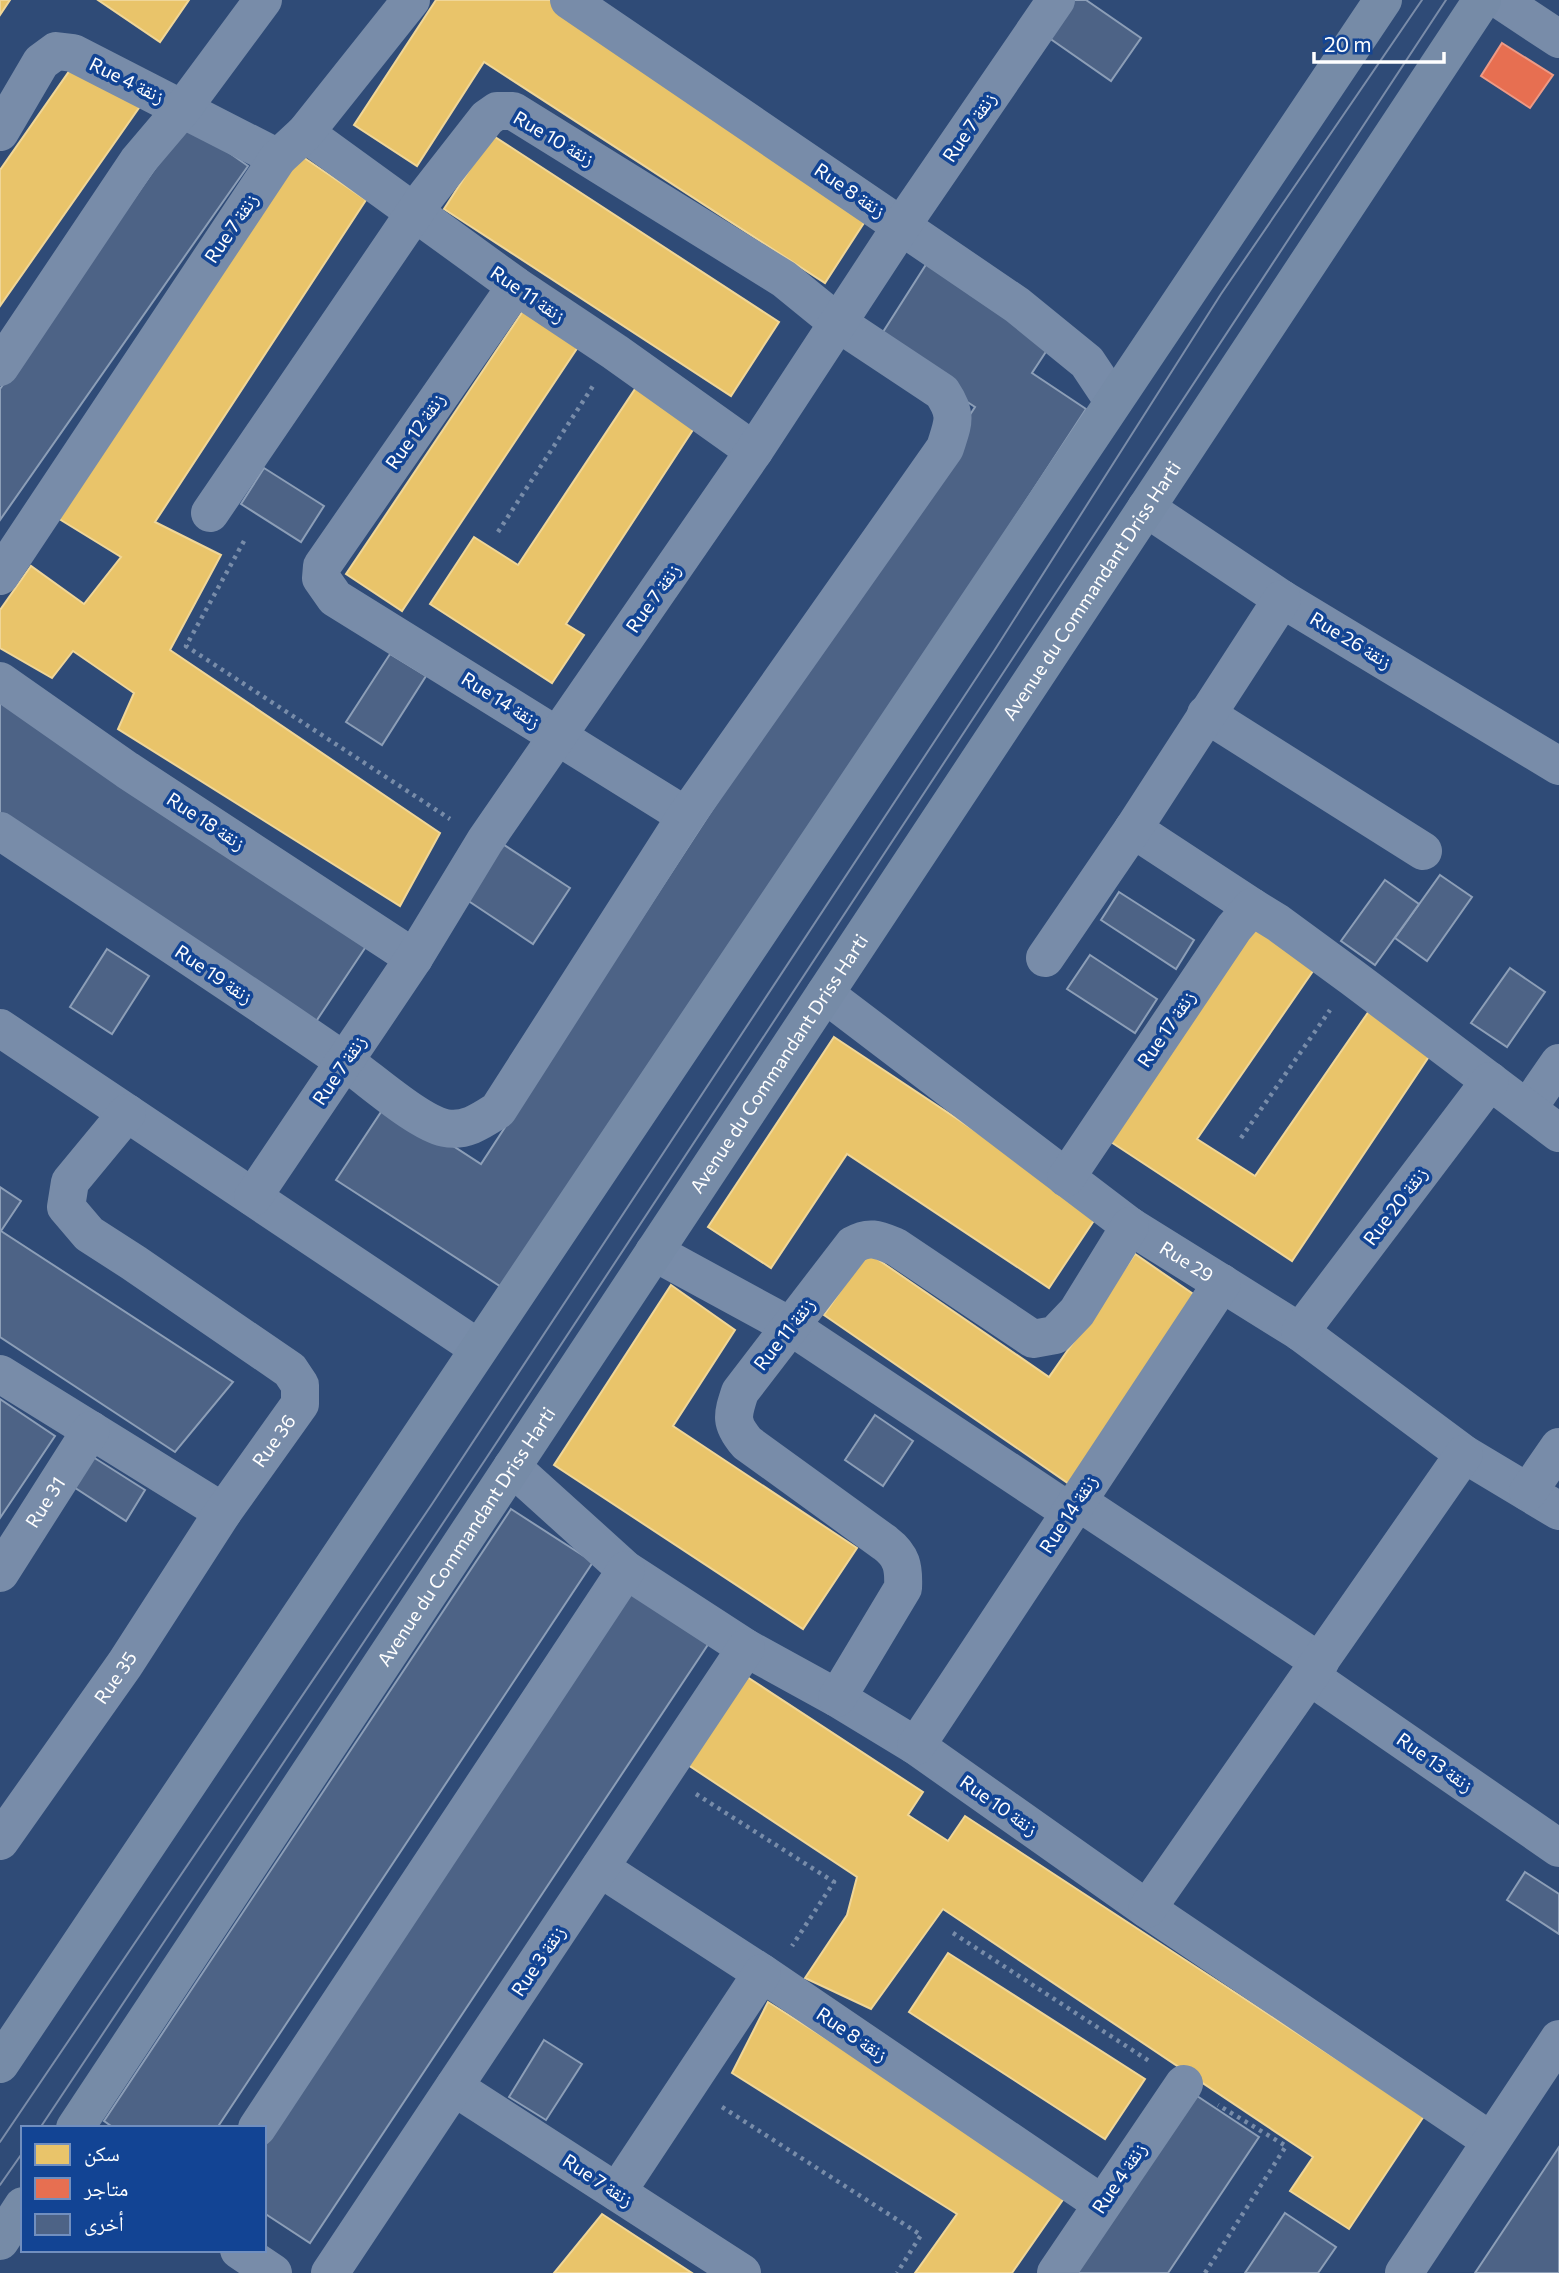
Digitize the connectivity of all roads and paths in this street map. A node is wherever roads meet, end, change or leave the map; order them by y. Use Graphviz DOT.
graph roads {
  1 [pos="263,0"];
  2 [pos="411,0"];
  3 [pos="569,0"];
  4 [pos="1056,0"];
  5 [pos="1383,0"];
  6 [pos="1482,0"];
  7 [pos="1500,0"];
  8 [pos="1559,39"];
  9 [pos="183,108"];
  10 [pos="2,126"];
  11 [pos="292,145"];
  12 [pos="415,213"];
  13 [pos="902,225"];
  14 [pos="516,286"];
  15 [pos="838,323"];
  16 [pos="615,352"];
  17 [pos="0,367"];
  18 [pos="1113,401"];
  19 [pos="754,451"];
  20 [pos="1146,508"];
  21 [pos="210,513"];
  22 [pos="498,532"];
  23 [pos="247,534"];
  24 [pos="0,576"];
  25 [pos="321,578"];
  26 [pos="1282,599"];
  27 [pos="0,681"];
  28 [pos="1206,714"];
  29 [pos="558,735"];
  30 [pos="1559,766"];
  31 [pos="686,816"];
  32 [pos="1133,829"];
  33 [pos="0,831"];
  34 [pos="485,841"];
  35 [pos="1423,851"];
  36 [pos="1265,915"];
  37 [pos="414,958"];
  38 [pos="1045,958"];
  39 [pos="1353,978"];
  40 [pos="825,994"];
  41 [pos="4,1040"];
  42 [pos="344,1061"];
  43 [pos="1559,1063"];
  44 [pos="1490,1081"];
  45 [pos="1528,1108"];
  46 [pos="127,1112"];
  47 [pos="1559,1133"];
  48 [pos="1241,1138"];
  49 [pos="1066,1178"];
  50 [pos="253,1198"];
  51 [pos="1130,1226"];
  52 [pos="654,1252"];
  53 [pos="1222,1283"];
  54 [pos="790,1326"];
  55 [pos="1300,1332"];
  56 [pos="478,1348"];
  57 [pos="0,1374"];
  58 [pos="91,1430"];
  59 [pos="1559,1447"];
  60 [pos="1464,1454"];
  61 [pos="512,1467"];
  62 [pos="1544,1502"];
  63 [pos="1073,1506"];
  64 [pos="223,1512"];
  65 [pos="1,1569"];
  66 [pos="626,1570"];
  67 [pos="746,1648"];
  68 [pos="1316,1670"];
  69 [pos="837,1698"];
  70 [pos="916,1746"];
  71 [pos="663,1773"];
  72 [pos="0,1841"];
  73 [pos="1559,1848"];
  74 [pos="600,1868"];
  75 [pos="1147,1909"];
  76 [pos="766,1976"];
  77 [pos="1559,2039"];
  78 [pos="0,2064"];
  79 [pos="1184,2084"];
  80 [pos="689,2086"];
  81 [pos="454,2087"];
  82 [pos="76,2126"];
  83 [pos="258,2126"];
  84 [pos="1491,2141"];
  85 [pos="617,2192"];
  86 [pos="1102,2204"];
  87 [pos="21,2209"];
  88 [pos="0,2241"];
  89 [pos="242,2252"];
  90 [pos="273,2273"];
  91 [pos="330,2273"];
  92 [pos="742,2273"];
  93 [pos="897,2273"];
  94 [pos="1056,2273"];
  95 [pos="1404,2273"];
  1 -- 9 [label="street"];
  2 -- 11 [label="street, Rue 7 زنقة"];
  3 -- 13 [label="street, Rue 8 زنقة"];
  4 -- 13 [label="street, Rue 7 زنقة"];
  5 -- 18 [label="main road"];
  6 -- 20 [label="main road, Avenue du Commandant Driss Harti"];
  7 -- 8 [label="street"];
  9 -- 10 [label="street, Rue 4 زنقة"];
  9 -- 11 [label="street, Rue 4 زنقة"];
  9 -- 17 [label="street"];
  11 -- 12 [label="street, Rue 11 زنقة"];
  11 -- 24 [label="street, Rue 7 زنقة"];
  12 -- 14 [label="street, Rue 11 زنقة"];
  12 -- 15 [label="street, Rue 10 زنقة"];
  12 -- 21 [label="street, Rue 10 زنقة"];
  13 -- 15 [label="street, Rue 7 زنقة"];
  13 -- 18 [label="street, Rue 8 زنقة"];
  14 -- 16 [label="street, Rue 11 زنقة"];
  14 -- 25 [label="street, Rue 12 زنقة"];
  15 -- 19 [label="street, Rue 7 زنقة"];
  15 -- 31 [label="street, Rue 10 زنقة"];
  16 -- 19 [label="street, Rue 11 زنقة"];
  16 -- 22 [label="path"];
  18 -- 56 [label="main road"];
  19 -- 29 [label="street, Rue 7 زنقة"];
  20 -- 26 [label="street, Rue 26 زنقة"];
  20 -- 40 [label="main road, Avenue du Commandant Driss Harti"];
  23 -- 34 [label="path"];
  25 -- 29 [label="street, Rue 14 زنقة"];
  26 -- 28 [label="street"];
  26 -- 30 [label="street, Rue 26 زنقة"];
  27 -- 37 [label="street, Rue 18 زنقة"];
  28 -- 32 [label="street"];
  28 -- 35 [label="street"];
  29 -- 31 [label="street, Rue 14 زنقة"];
  29 -- 34 [label="street, Rue 7 زنقة"];
  31 -- 42 [label="street, Rue 19 زنقة"];
  32 -- 36 [label="street"];
  32 -- 38 [label="street"];
  33 -- 42 [label="street, Rue 19 زنقة"];
  34 -- 37 [label="street, Rue 7 زنقة"];
  36 -- 39 [label="street"];
  36 -- 49 [label="street, Rue 17 زنقة"];
  37 -- 42 [label="street, Rue 7 زنقة"];
  39 -- 44 [label="street"];
  39 -- 48 [label="path"];
  40 -- 49 [label="street, Rue 29"];
  40 -- 52 [label="main road, Avenue du Commandant Driss Harti"];
  41 -- 46 [label="street"];
  42 -- 50 [label="street, Rue 7 زنقة"];
  43 -- 45 [label="street"];
  44 -- 45 [label="street"];
  44 -- 55 [label="street, Rue 20 زنقة"];
  45 -- 47 [label="street"];
  46 -- 50 [label="street"];
  46 -- 64 [label="street, Rue 36"];
  49 -- 51 [label="street, Rue 29"];
  50 -- 56 [label="street"];
  51 -- 53 [label="street, Rue 29"];
  51 -- 54 [label="street, Rue 11 زنقة"];
  52 -- 54 [label="street, Rue 13 زنقة"];
  52 -- 61 [label="main road, Avenue du Commandant Driss Harti"];
  53 -- 55 [label="street, Rue 29"];
  53 -- 63 [label="street, Rue 14 زنقة"];
  54 -- 63 [label="street, Rue 13 زنقة"];
  54 -- 69 [label="street, Rue 11 زنقة"];
  55 -- 60 [label="street, Rue 29"];
  56 -- 78 [label="main road"];
  57 -- 58 [label="street"];
  58 -- 64 [label="street"];
  58 -- 65 [label="street, Rue 31"];
  59 -- 62 [label="street"];
  60 -- 62 [label="street, Rue 29"];
  60 -- 68 [label="street"];
  61 -- 66 [label="street, Rue 10 زنقة"];
  61 -- 82 [label="main road, Avenue du Commandant Driss Harti"];
  63 -- 68 [label="street, Rue 13 زنقة"];
  63 -- 70 [label="street, Rue 14 زنقة"];
  64 -- 72 [label="street, Rue 35"];
  66 -- 67 [label="street, Rue 10 زنقة"];
  66 -- 83 [label="street"];
  67 -- 69 [label="street, Rue 10 زنقة"];
  67 -- 71 [label="street, Rue 3 زنقة"];
  68 -- 73 [label="street, Rue 13 زنقة"];
  68 -- 75 [label="street"];
  69 -- 70 [label="street, Rue 10 زنقة"];
  70 -- 75 [label="street, Rue 10 زنقة"];
  71 -- 74 [label="street, Rue 3 زنقة"];
  71 -- 76 [label="path"];
  74 -- 76 [label="street, Rue 8 زنقة"];
  74 -- 81 [label="street, Rue 3 زنقة"];
  75 -- 84 [label="street, Rue 10 زنقة"];
  76 -- 80 [label="street"];
  76 -- 86 [label="street, Rue 8 زنقة"];
  77 -- 84 [label="street"];
  79 -- 86 [label="street, Rue 4 زنقة"];
  80 -- 85 [label="street"];
  80 -- 93 [label="path"];
  81 -- 85 [label="street, Rue 7 زنقة"];
  81 -- 91 [label="street, Rue 3 زنقة"];
  84 -- 95 [label="street"];
  85 -- 92 [label="street, Rue 7 زنقة"];
  86 -- 94 [label="street, Rue 4 زنقة"];
  87 -- 88 [label="main road"];
  89 -- 90 [label="street"];
}
